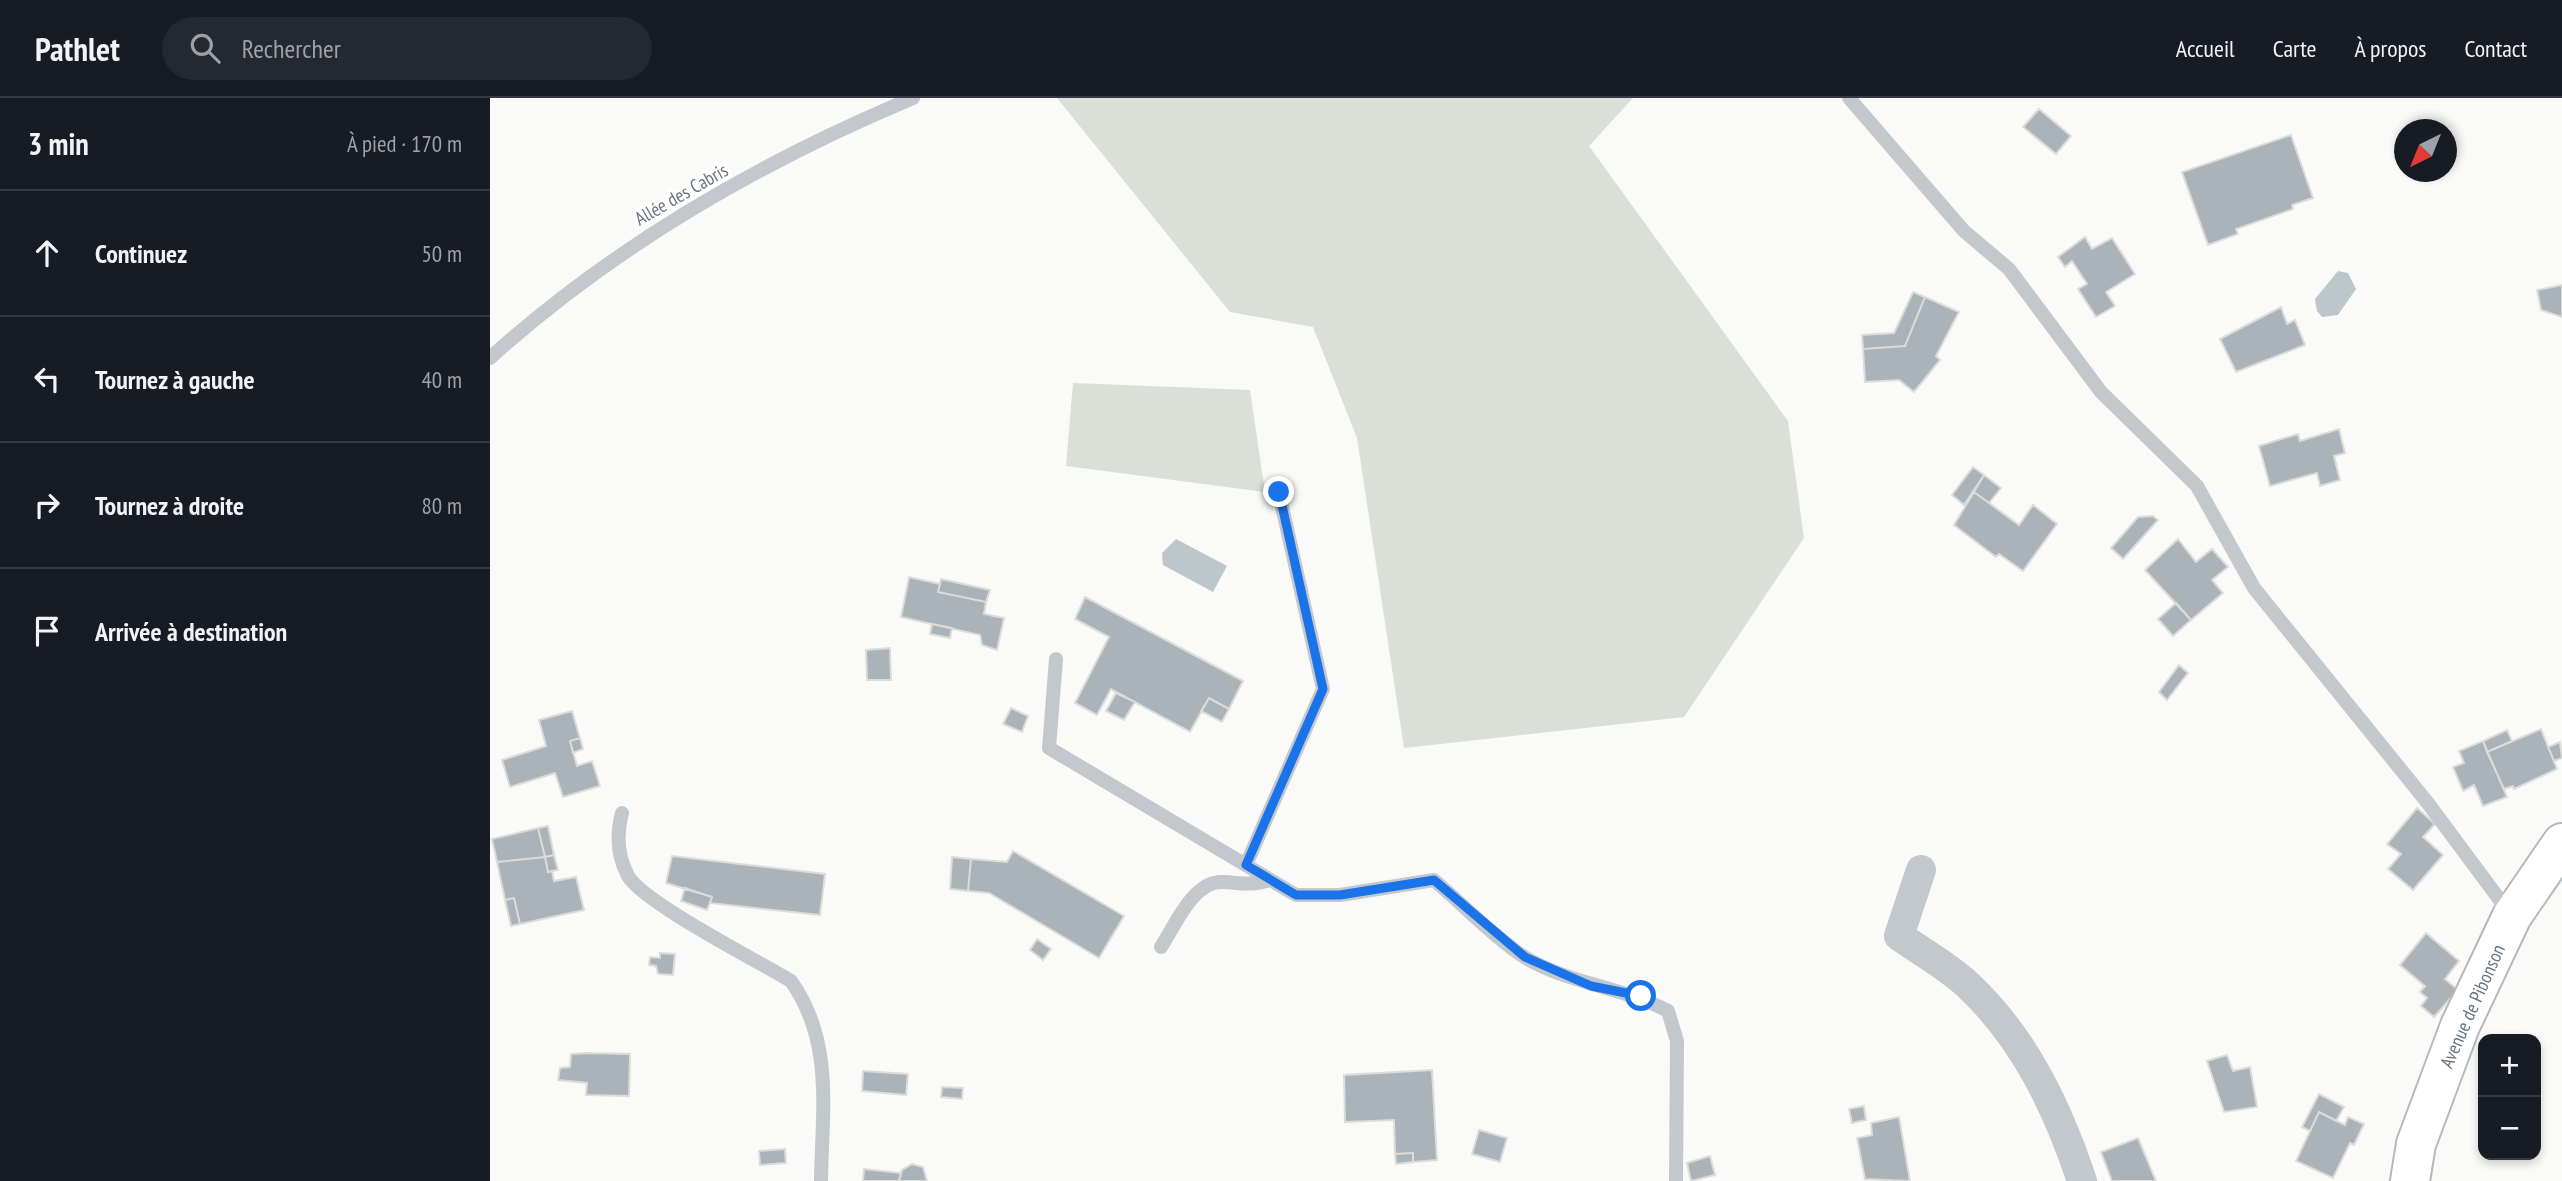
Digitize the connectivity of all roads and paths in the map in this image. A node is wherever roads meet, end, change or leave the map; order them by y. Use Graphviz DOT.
graph roads {
  1 [pos="913,98"];
  2 [pos="1849,98"];
  3 [pos="490,358"];
  4 [pos="1279,492"];
  5 [pos="1056,659"];
  6 [pos="622,813"];
  7 [pos="2562,843"];
  8 [pos="1246,865"];
  9 [pos="1921,870"];
  10 [pos="1271,880"];
  11 [pos="2512,916"];
  12 [pos="1161,947"];
  13 [pos="821,1181"];
  14 [pos="1676,1181"];
  15 [pos="2082,1181"];
  16 [pos="2410,1181"];
  1 -- 3 [label="lane, Allée des Cabris"];
  2 -- 11 [label="lane"];
  4 -- 8 [label="lane"];
  5 -- 8 [label="lane"];
  6 -- 13 [label="lane"];
  7 -- 11 [label="street, Avenue de Pibonson"];
  8 -- 10 [label="lane"];
  9 -- 15 [label="street"];
  10 -- 12 [label="lane"];
  10 -- 14 [label="lane"];
  11 -- 16 [label="street, Avenue de Pibonson"];
}
